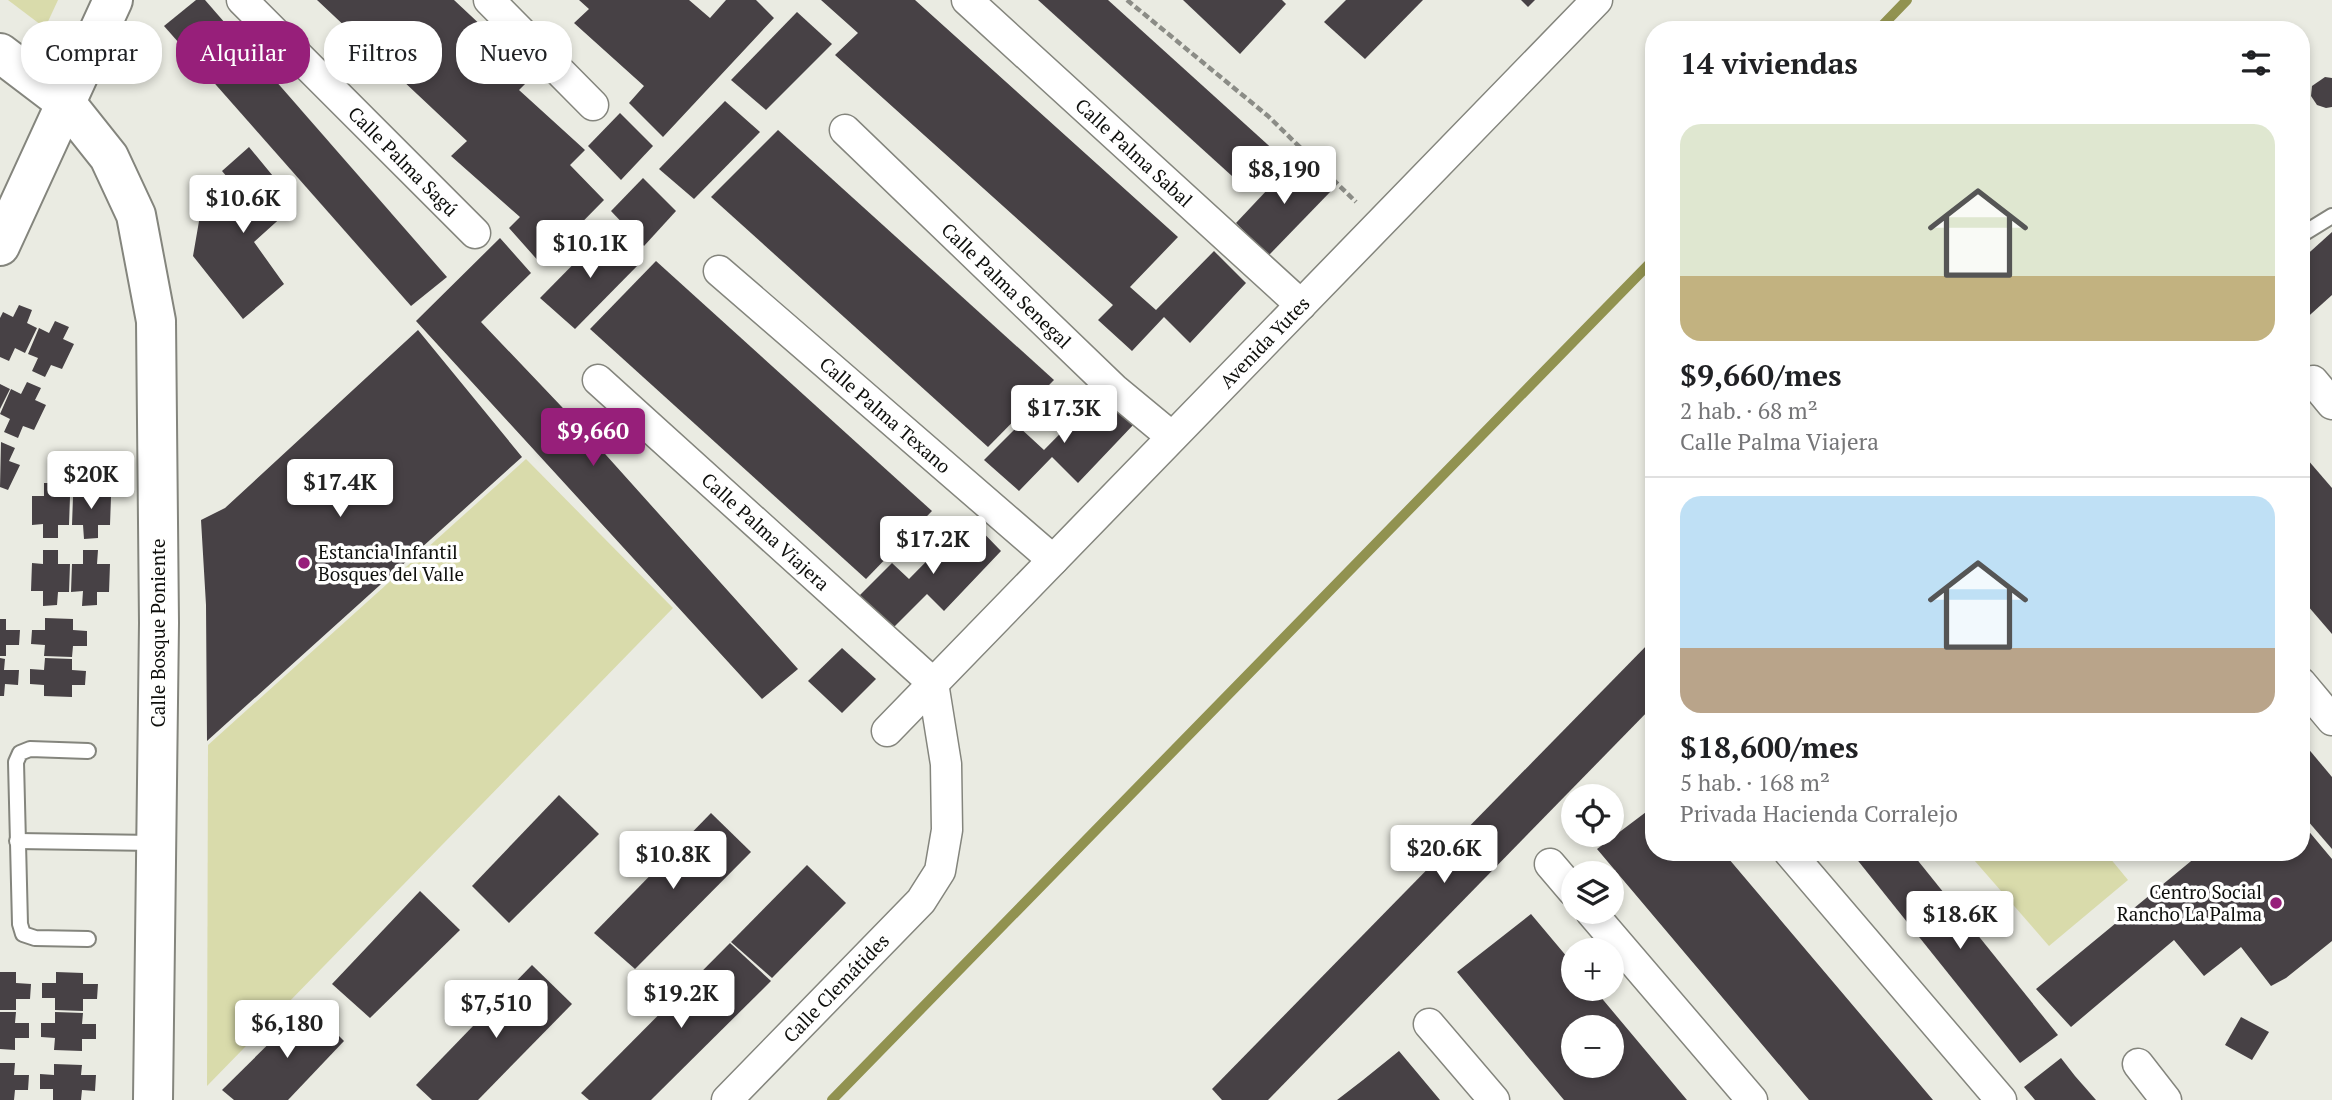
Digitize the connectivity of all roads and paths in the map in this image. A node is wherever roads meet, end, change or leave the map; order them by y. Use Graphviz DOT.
graph roads {
  1 [pos="113,0"];
  2 [pos="242,0"];
  3 [pos="489,0"];
  4 [pos="967,0"];
  5 [pos="1127,0"];
  6 [pos="1597,0"];
  7 [pos="0,53"];
  8 [pos="66,103"];
  9 [pos="593,105"];
  10 [pos="845,130"];
  11 [pos="2332,216"];
  12 [pos="1380,224"];
  13 [pos="2310,229"];
  14 [pos="475,233"];
  15 [pos="0,246"];
  16 [pos="719,271"];
  17 [pos="1301,305"];
  18 [pos="598,380"];
  19 [pos="2313,381"];
  20 [pos="2332,404"];
  21 [pos="1172,437"];
  22 [pos="1053,560"];
  23 [pos="933,683"];
  24 [pos="2310,693"];
  25 [pos="2332,719"];
  26 [pos="887,731"];
  27 [pos="88,751"];
  28 [pos="17,841"];
  29 [pos="157,843"];
  30 [pos="1797,861"];
  31 [pos="1550,864"];
  32 [pos="1561,877"];
  33 [pos="1601,924"];
  34 [pos="88,939"];
  35 [pos="1429,1024"];
  36 [pos="2137,1064"];
  37 [pos="153,1100"];
  38 [pos="727,1100"];
  39 [pos="1494,1100"];
  40 [pos="1752,1100"];
  41 [pos="2001,1100"];
  42 [pos="2166,1100"];
  1 -- 8 [label="street"];
  2 -- 14 [label="street, Calle Palma Sagú"];
  3 -- 9 [label="street"];
  4 -- 17 [label="street, Calle Palma Sabal"];
  5 -- 12 [label="path"];
  6 -- 12 [label="street, Avenida Yutes"];
  7 -- 8 [label="street, Calle Bosque Poniente"];
  8 -- 15 [label="street"];
  8 -- 29 [label="street, Calle Bosque Poniente"];
  10 -- 21 [label="street, Calle Palma Senegal"];
  11 -- 13 [label="lane"];
  12 -- 17 [label="street, Avenida Yutes"];
  16 -- 22 [label="street, Calle Palma Texano"];
  17 -- 21 [label="street, Avenida Yutes"];
  18 -- 23 [label="street, Calle Palma Viajera"];
  19 -- 20 [label="street"];
  21 -- 22 [label="street, Avenida Yutes"];
  22 -- 23 [label="street, Avenida Yutes"];
  23 -- 26 [label="street, Avenida Yutes"];
  23 -- 38 [label="street, Calle Clemátides"];
  24 -- 25 [label="street"];
  27 -- 28 [label="lane"];
  28 -- 29 [label="lane"];
  28 -- 34 [label="lane"];
  29 -- 37 [label="street, Calle Bosque Poniente"];
  30 -- 41 [label="street"];
  31 -- 32 [label="street"];
  33 -- 40 [label="street"];
  35 -- 39 [label="street"];
  36 -- 42 [label="street"];
}
